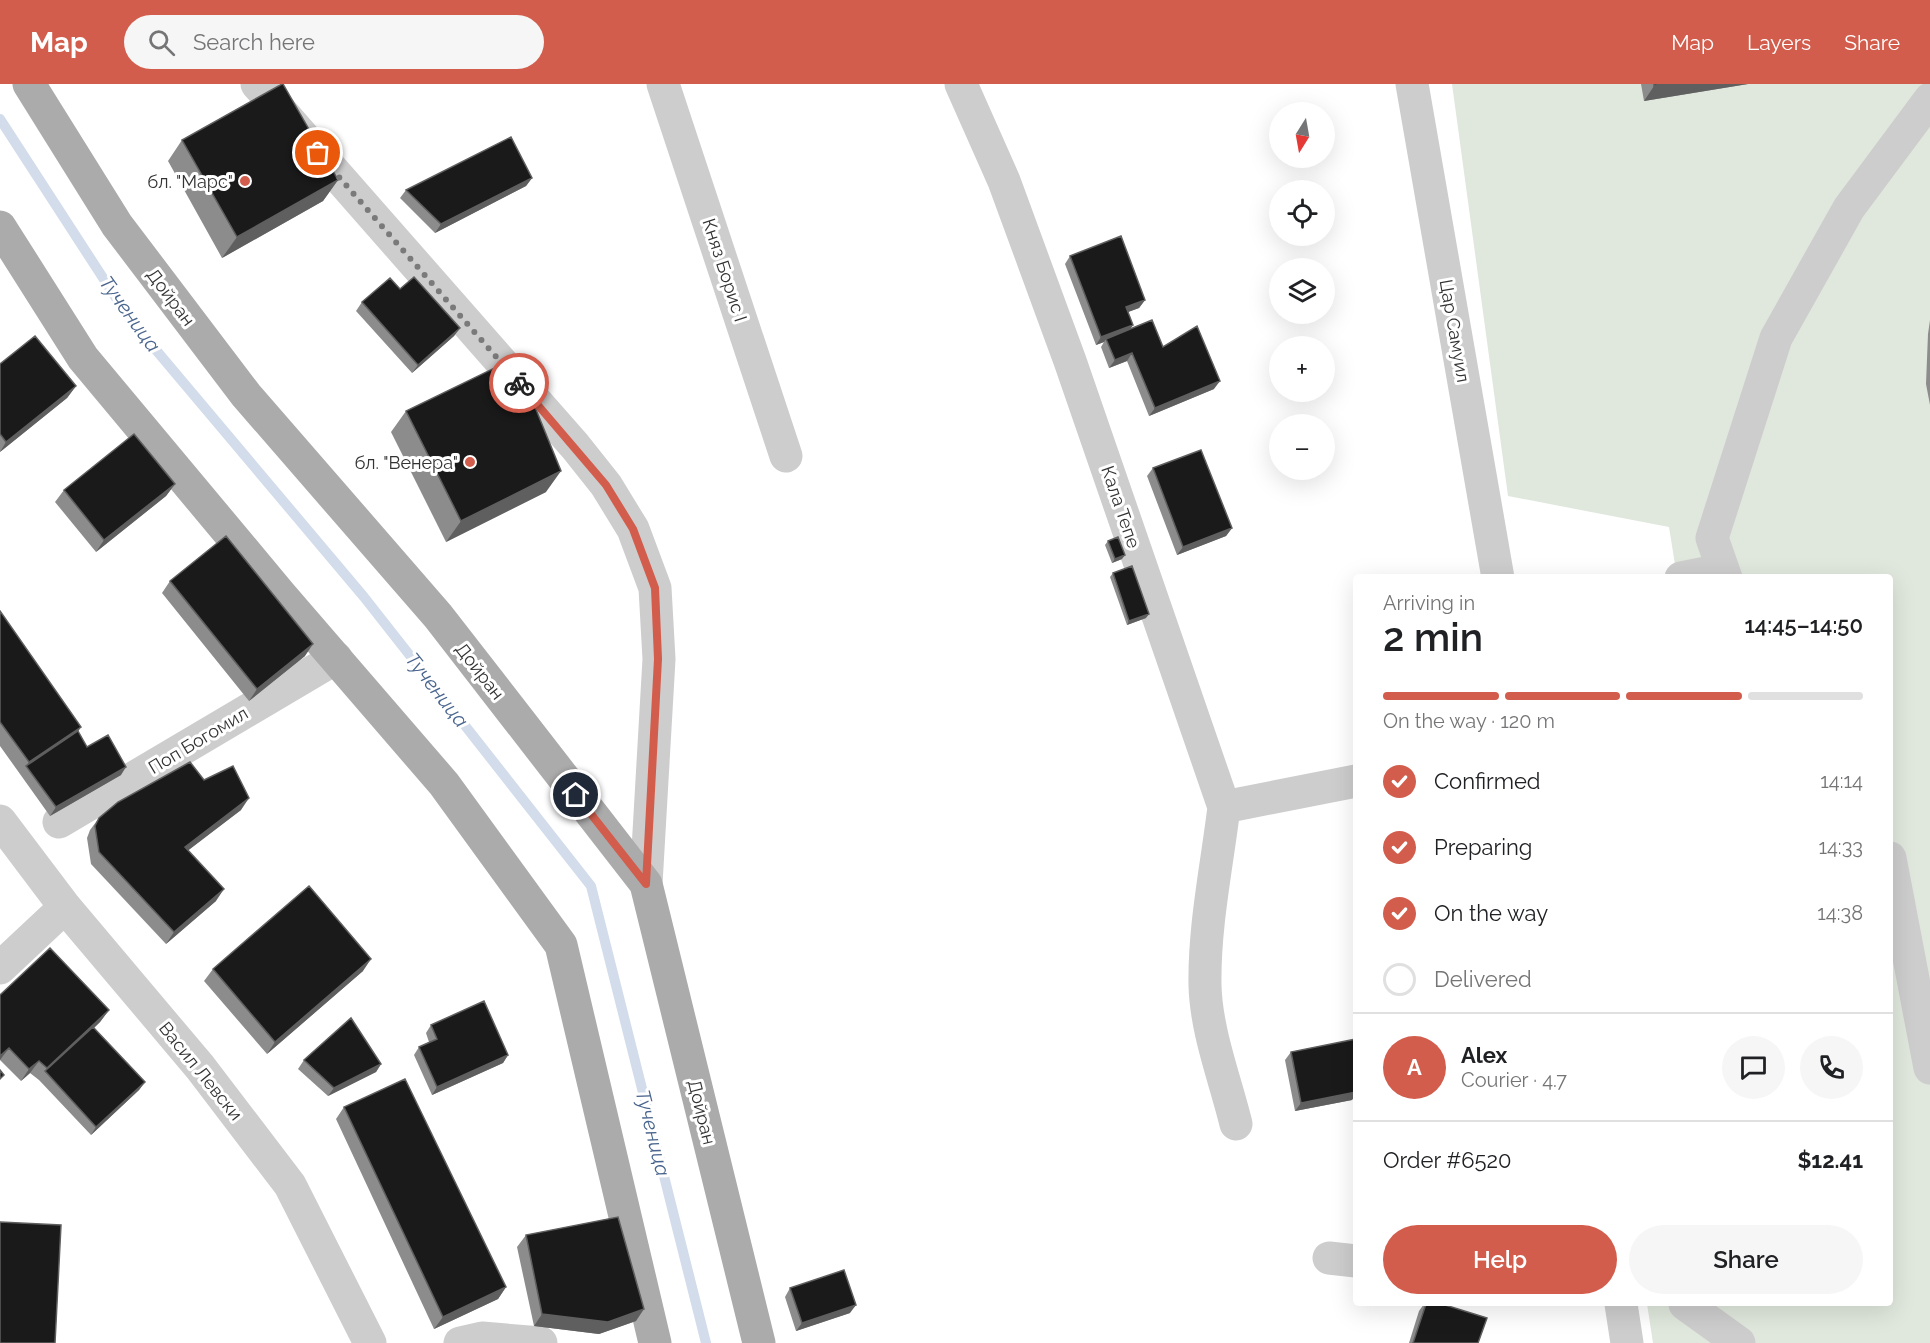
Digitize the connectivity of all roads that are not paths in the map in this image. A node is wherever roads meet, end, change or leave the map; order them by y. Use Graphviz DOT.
graph roads {
  1 [pos="29,84"];
  2 [pos="257,84"];
  3 [pos="663,84"];
  4 [pos="961,84"];
  5 [pos="1412,84"];
  6 [pos="1930,99"];
  7 [pos="0,227"];
  8 [pos="786,456"];
  9 [pos="1497,574"];
  10 [pos="1724,574"];
  11 [pos="336,658"];
  12 [pos="1353,782"];
  13 [pos="1224,807"];
  14 [pos="0,821"];
  15 [pos="59,822"];
  16 [pos="1893,874"];
  17 [pos="646,884"];
  18 [pos="65,907"];
  19 [pos="0,968"];
  20 [pos="1930,1068"];
  21 [pos="1236,1124"];
  22 [pos="1621,1306"];
  23 [pos="1688,1306"];
  24 [pos="370,1343"];
  25 [pos="460,1343"];
  26 [pos="541,1343"];
  27 [pos="655,1343"];
  28 [pos="759,1343"];
  29 [pos="1627,1343"];
  30 [pos="1739,1343"];
  1 -- 17 [label="main road, Дойран"];
  2 -- 17 [label="street"];
  3 -- 8 [label="street, Княз Борис I"];
  4 -- 13 [label="street, Кала Тепе"];
  5 -- 9 [label="street, Цар Самуил"];
  6 -- 10 [label="street"];
  7 -- 11 [label="main road"];
  11 -- 15 [label="street, Поп Богомил"];
  11 -- 27 [label="main road"];
  12 -- 13 [label="street"];
  13 -- 21 [label="street"];
  14 -- 18 [label="street, Васил Левски"];
  16 -- 20 [label="street"];
  17 -- 28 [label="main road, Дойран"];
  18 -- 19 [label="street"];
  18 -- 24 [label="street, Васил Левски"];
  22 -- 29 [label="street"];
  23 -- 30 [label="street"];
  25 -- 26 [label="street"];
}
